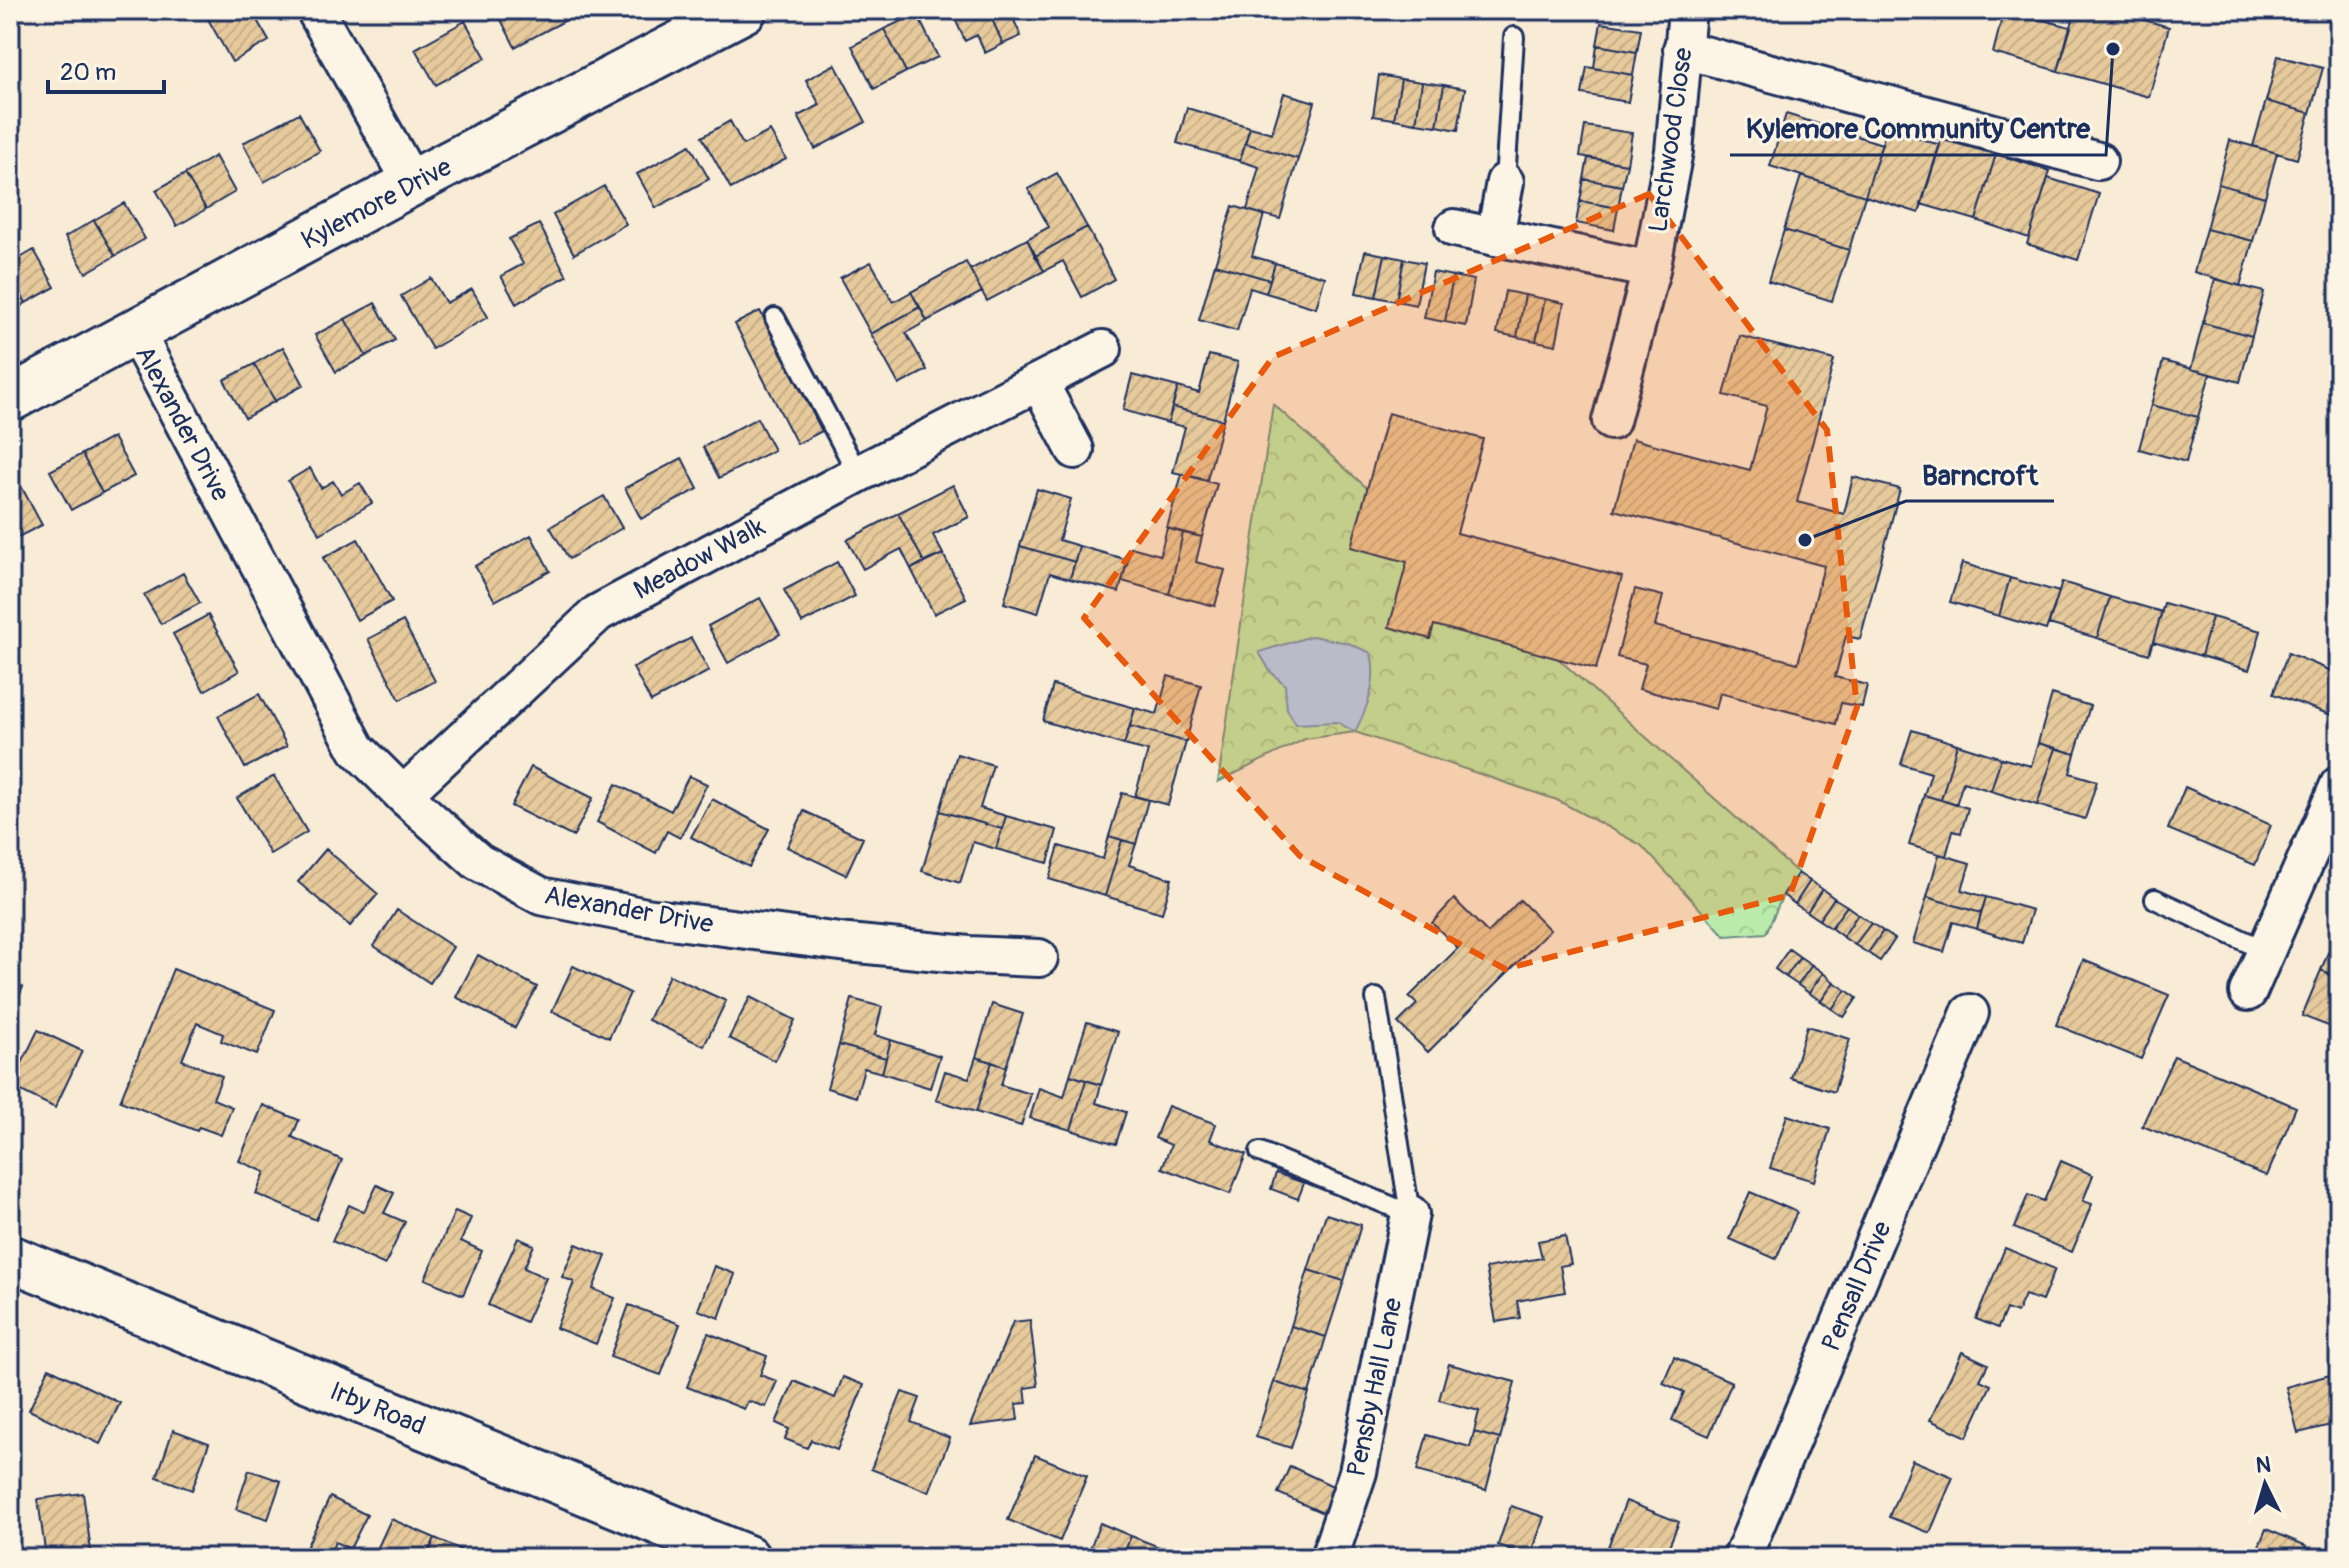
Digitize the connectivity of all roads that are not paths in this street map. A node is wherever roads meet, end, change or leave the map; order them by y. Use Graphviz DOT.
graph roads {
  1 [pos="315,10"];
  2 [pos="744,10"];
  3 [pos="1687,10"];
  4 [pos="1514,37"];
  5 [pos="1682,49"];
  6 [pos="2098,161"];
  7 [pos="1505,182"];
  8 [pos="412,183"];
  9 [pos="1454,228"];
  10 [pos="1495,237"];
  11 [pos="1651,270"];
  12 [pos="775,318"];
  13 [pos="136,333"];
  14 [pos="1103,349"];
  15 [pos="1039,382"];
  16 [pos="10,399"];
  17 [pos="1611,421"];
  18 [pos="1075,450"];
  19 [pos="858,474"];
  20 [pos="2339,785"];
  21 [pos="403,795"];
  22 [pos="2155,899"];
  23 [pos="2266,951"];
  24 [pos="1039,958"];
  25 [pos="2248,992"];
  26 [pos="1376,998"];
  27 [pos="1970,1013"];
  28 [pos="1260,1152"];
  29 [pos="1410,1214"];
  30 [pos="10,1258"];
  31 [pos="747,1558"];
  32 [pos="1329,1558"];
  33 [pos="1742,1558"];
  1 -- 8 [label="street"];
  2 -- 8 [label="street, Kylemore Drive"];
  3 -- 5 [label="street, Larchwood Close"];
  4 -- 7 [label="lane"];
  5 -- 6 [label="street"];
  5 -- 11 [label="street, Larchwood Close"];
  7 -- 10 [label="street"];
  8 -- 13 [label="street, Kylemore Drive"];
  9 -- 10 [label="street, Larchwood Close"];
  10 -- 11 [label="street, Larchwood Close"];
  11 -- 17 [label="street, Larchwood Close"];
  12 -- 19 [label="lane"];
  13 -- 16 [label="street, Kylemore Drive"];
  13 -- 21 [label="street, Alexander Drive"];
  14 -- 15 [label="street, Meadow Walk"];
  15 -- 18 [label="street"];
  15 -- 19 [label="street, Meadow Walk"];
  19 -- 21 [label="street, Meadow Walk"];
  20 -- 23 [label="street"];
  21 -- 24 [label="street, Alexander Drive"];
  22 -- 23 [label="lane"];
  23 -- 25 [label="street"];
  26 -- 29 [label="lane"];
  27 -- 33 [label="street, Pensall Drive"];
  28 -- 29 [label="lane"];
  29 -- 32 [label="street, Pensby Hall Lane"];
  30 -- 31 [label="street, Irby Road"];
}
